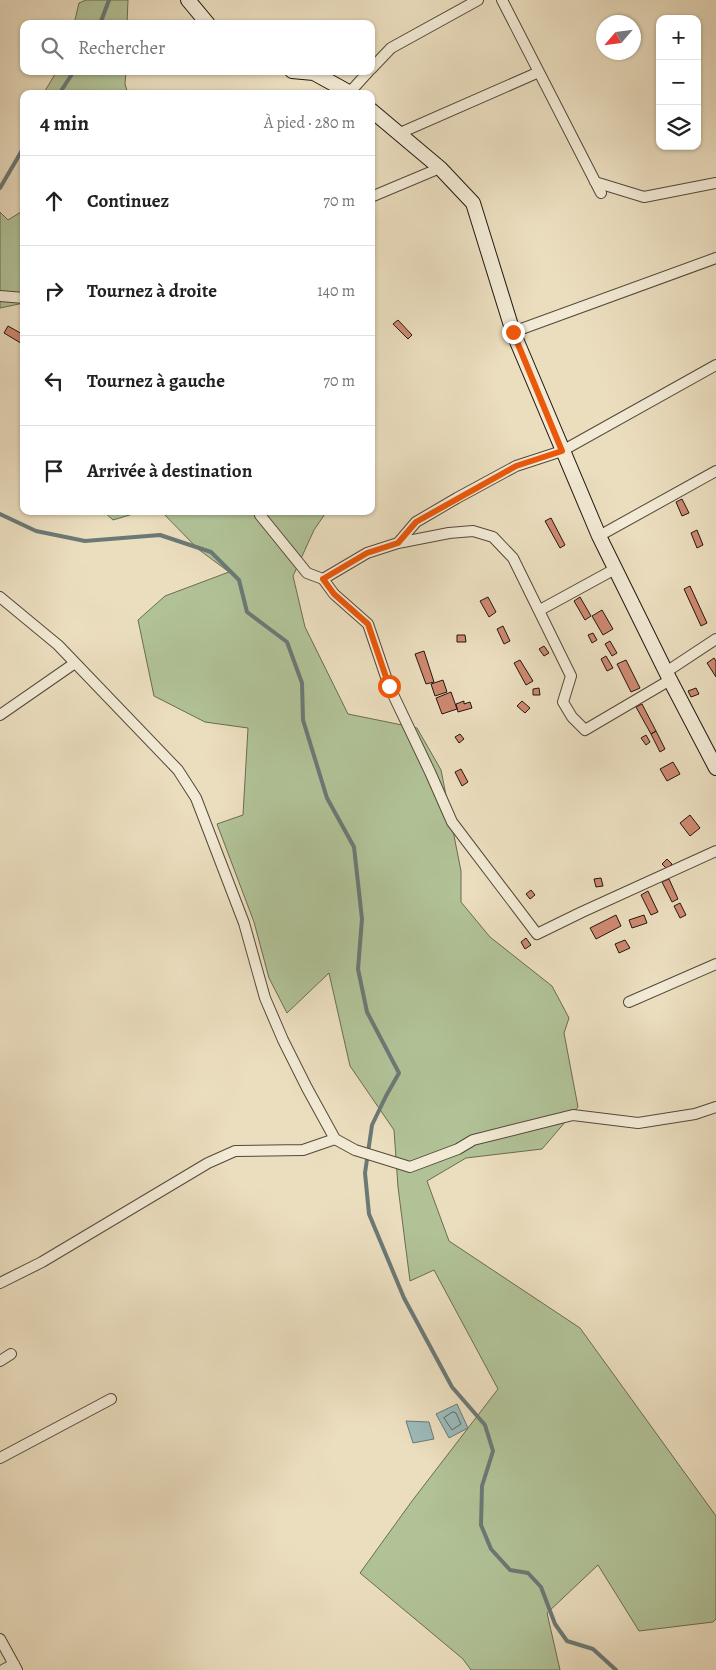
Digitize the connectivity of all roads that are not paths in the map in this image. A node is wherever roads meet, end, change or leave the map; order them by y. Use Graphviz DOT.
graph roads {
  1 [pos="188,0"];
  2 [pos="478,0"];
  3 [pos="502,0"];
  4 [pos="205,20"];
  5 [pos="375,65"];
  6 [pos="539,72"];
  7 [pos="318,75"];
  8 [pos="366,75"];
  9 [pos="345,90"];
  10 [pos="353,90"];
  11 [pos="375,113"];
  12 [pos="400,133"];
  13 [pos="440,168"];
  14 [pos="595,182"];
  15 [pos="716,183"];
  16 [pos="601,193"];
  17 [pos="375,194"];
  18 [pos="716,258"];
  19 [pos="0,296"];
  20 [pos="20,298"];
  21 [pos="513,332"];
  22 [pos="716,365"];
  23 [pos="562,451"];
  24 [pos="716,471"];
  25 [pos="260,515"];
  26 [pos="599,536"];
  27 [pos="398,543"];
  28 [pos="615,569"];
  29 [pos="323,579"];
  30 [pos="0,596"];
  31 [pos="540,610"];
  32 [pos="716,639"];
  33 [pos="75,663"];
  34 [pos="668,676"];
  35 [pos="0,715"];
  36 [pos="716,768"];
  37 [pos="716,851"];
  38 [pos="716,964"];
  39 [pos="629,1002"];
  40 [pos="716,1107"];
  41 [pos="335,1139"];
  42 [pos="0,1284"];
  43 [pos="11,1354"];
  44 [pos="0,1361"];
  45 [pos="111,1399"];
  46 [pos="0,1458"];
  47 [pos="0,1639"];
  48 [pos="16,1667"];
  49 [pos="2,1670"];
  1 -- 4 [label="street"];
  2 -- 5 [label="street"];
  3 -- 6 [label="street"];
  6 -- 12 [label="street"];
  6 -- 14 [label="street"];
  7 -- 9 [label="street"];
  8 -- 10 [label="street"];
  11 -- 12 [label="street"];
  12 -- 13 [label="street"];
  13 -- 17 [label="street"];
  13 -- 21 [label="street"];
  14 -- 15 [label="street"];
  14 -- 16 [label="street"];
  18 -- 21 [label="street"];
  19 -- 20 [label="street"];
  21 -- 23 [label="street"];
  22 -- 23 [label="street"];
  23 -- 26 [label="street"];
  23 -- 27 [label="street"];
  24 -- 26 [label="street"];
  25 -- 29 [label="street"];
  26 -- 28 [label="street"];
  27 -- 29 [label="street"];
  27 -- 31 [label="street"];
  28 -- 31 [label="street"];
  28 -- 34 [label="street"];
  29 -- 37 [label="street"];
  30 -- 33 [label="street"];
  31 -- 34 [label="street"];
  32 -- 34 [label="street"];
  33 -- 35 [label="street"];
  33 -- 41 [label="street"];
  34 -- 36 [label="street"];
  38 -- 39 [label="street"];
  40 -- 41 [label="street"];
  41 -- 42 [label="street"];
  43 -- 44 [label="street"];
  45 -- 46 [label="street"];
  47 -- 48 [label="street"];
  48 -- 49 [label="street"];
}
